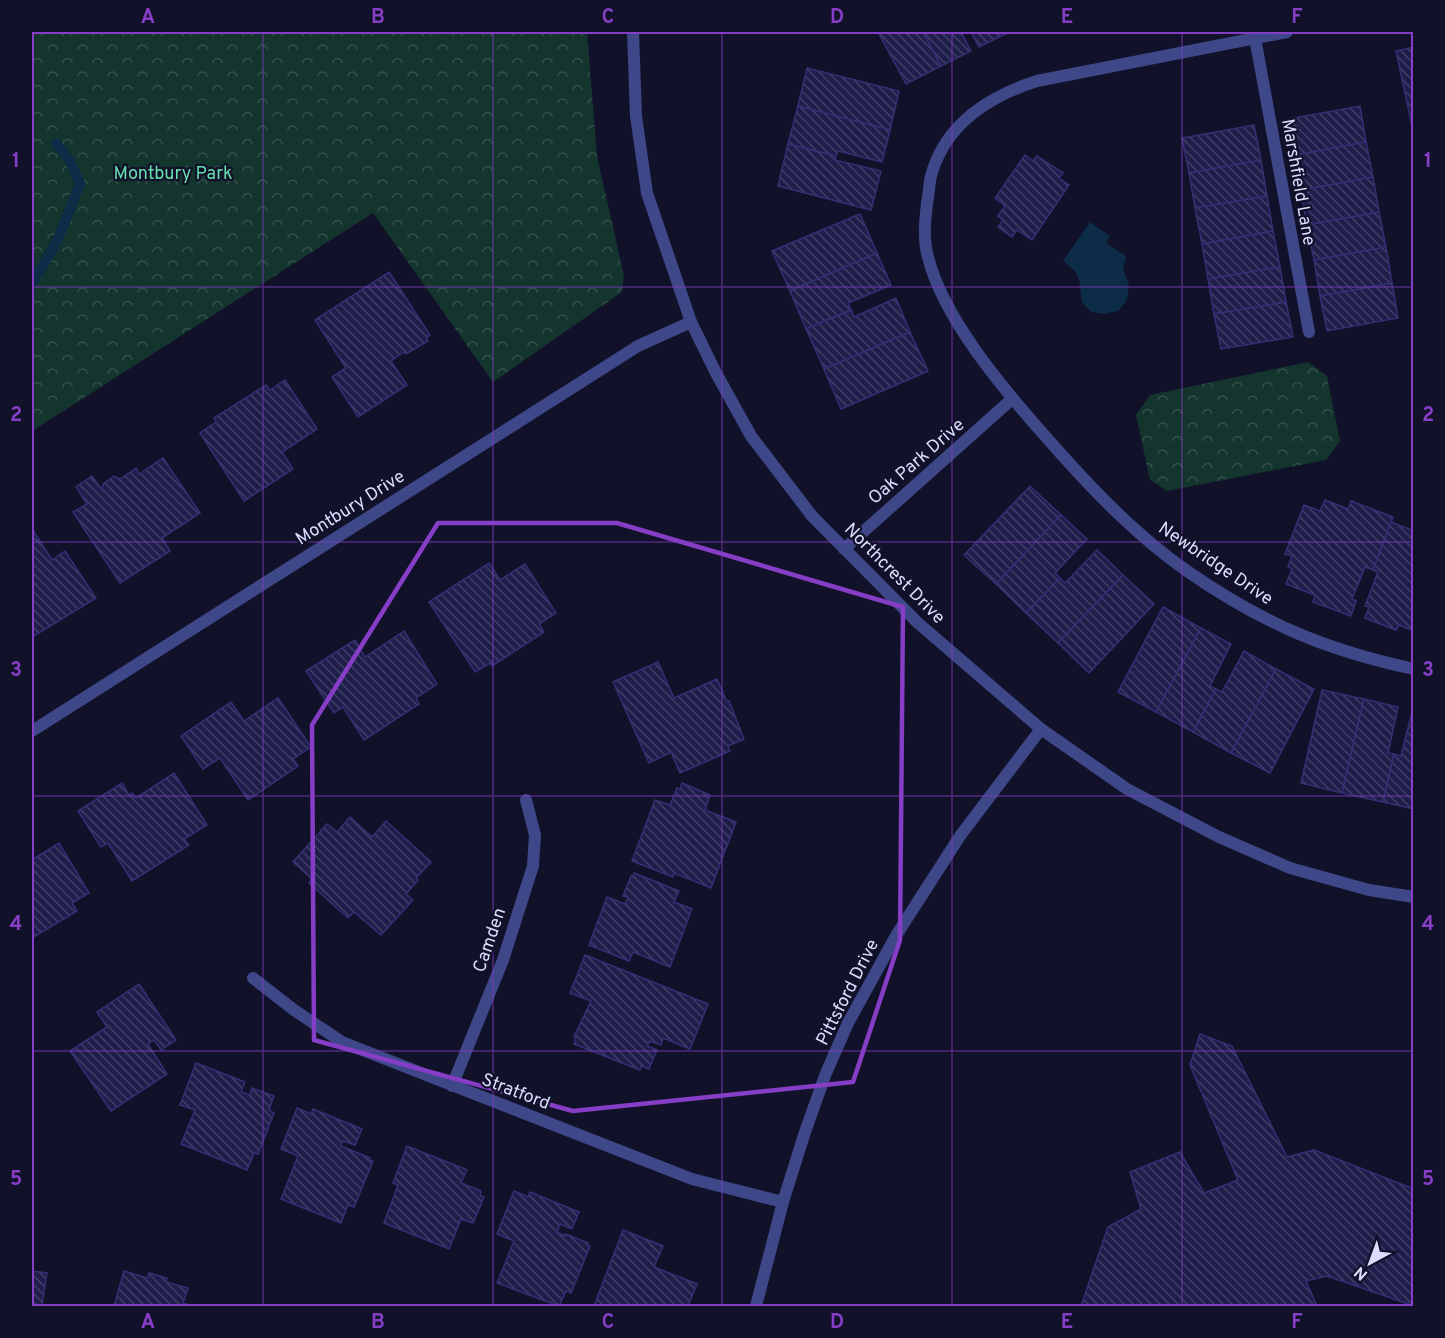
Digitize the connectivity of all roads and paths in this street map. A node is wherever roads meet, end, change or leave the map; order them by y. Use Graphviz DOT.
graph roads {
  1 [pos="633,32"];
  2 [pos="1287,32"];
  3 [pos="1255,38"];
  4 [pos="691,322"];
  5 [pos="1309,332"];
  6 [pos="1012,399"];
  7 [pos="844,549"];
  8 [pos="1413,669"];
  9 [pos="1041,729"];
  10 [pos="32,731"];
  11 [pos="526,800"];
  12 [pos="1413,897"];
  13 [pos="253,978"];
  14 [pos="452,1086"];
  15 [pos="783,1202"];
  16 [pos="756,1306"];
  1 -- 4 [label="street, Northcrest Drive"];
  2 -- 3 [label="street, Newbridge Drive"];
  3 -- 5 [label="street, Marshfield Lane"];
  3 -- 6 [label="street, Newbridge Drive"];
  4 -- 7 [label="street, Northcrest Drive"];
  4 -- 10 [label="street, Montbury Drive"];
  6 -- 7 [label="street, Oak Park Drive"];
  6 -- 8 [label="street, Newbridge Drive"];
  7 -- 9 [label="street, Northcrest Drive"];
  9 -- 12 [label="street, Northcrest Drive"];
  9 -- 15 [label="street, Pittsford Drive"];
  11 -- 14 [label="street, Camden"];
  13 -- 14 [label="street, Stratford"];
  14 -- 15 [label="street, Stratford"];
  15 -- 16 [label="street, Pittsford Drive"];
}
